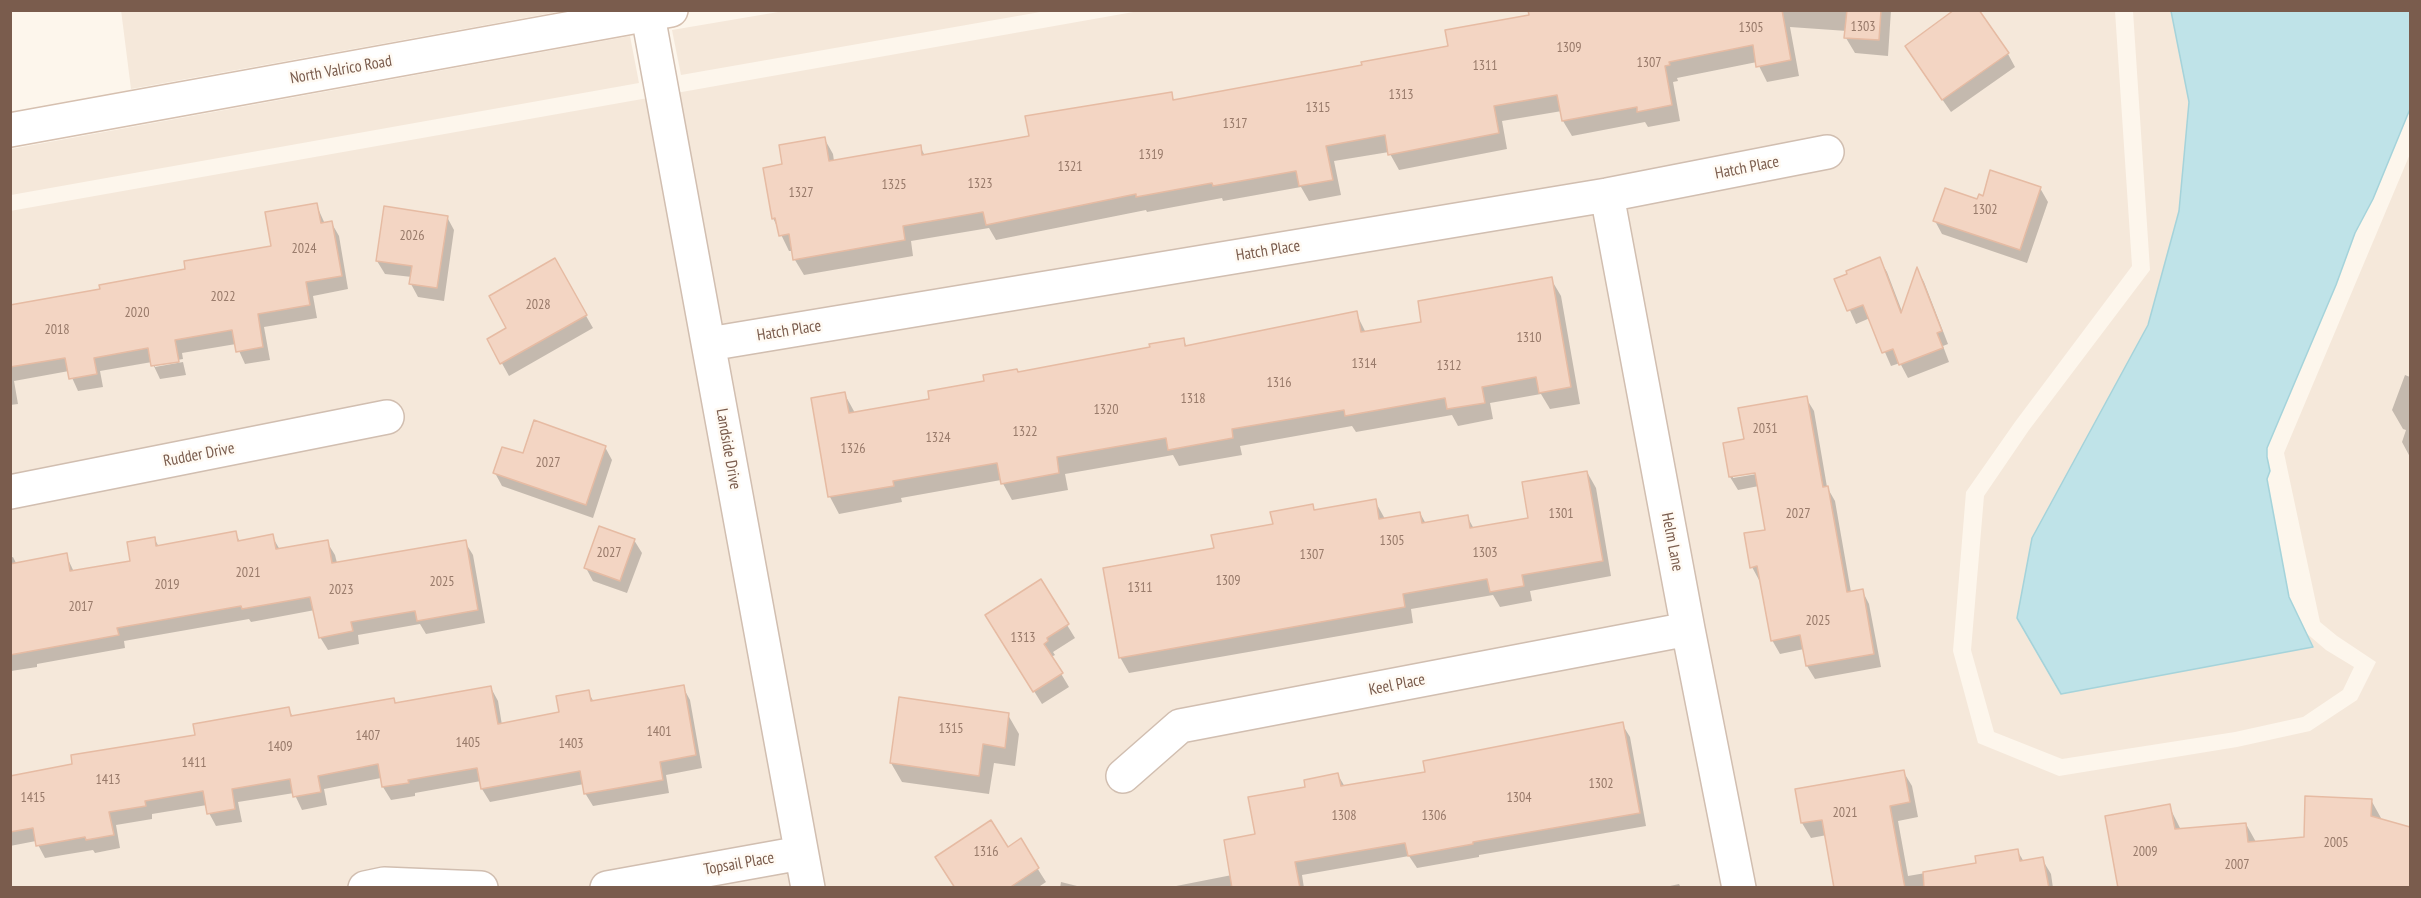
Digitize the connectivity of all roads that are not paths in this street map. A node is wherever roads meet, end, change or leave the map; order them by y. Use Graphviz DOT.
graph roads {
  1 [pos="656,12"];
  2 [pos="10,130"];
  3 [pos="1827,152"];
  4 [pos="1607,195"];
  5 [pos="709,344"];
  6 [pos="387,417"];
  7 [pos="10,492"];
  8 [pos="1688,629"];
  9 [pos="1123,776"];
  10 [pos="801,853"];
  11 [pos="365,888"];
  12 [pos="481,888"];
  13 [pos="607,888"];
  14 [pos="808,888"];
  15 [pos="1739,888"];
  1 -- 2 [label="street, North Valrico Road"];
  1 -- 5 [label="street, Landside Drive"];
  3 -- 4 [label="street, Hatch Place"];
  4 -- 5 [label="street, Hatch Place"];
  4 -- 8 [label="street, Helm Lane"];
  5 -- 10 [label="street, Landside Drive"];
  6 -- 7 [label="street, Rudder Drive"];
  8 -- 9 [label="street, Keel Place"];
  8 -- 15 [label="street, Helm Lane"];
  10 -- 13 [label="street, Topsail Place"];
  10 -- 14 [label="street, Landside Drive"];
  11 -- 12 [label="street"];
}
